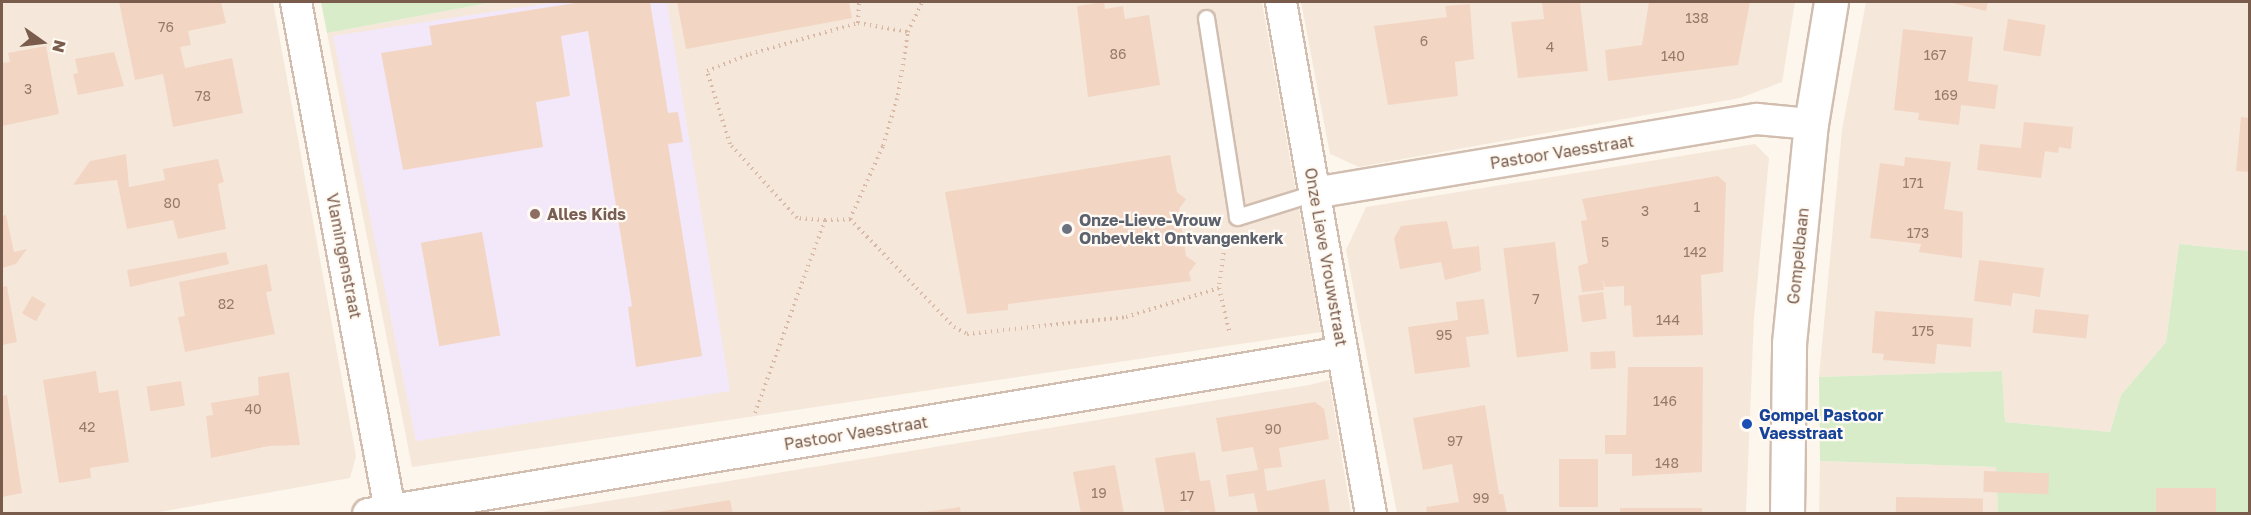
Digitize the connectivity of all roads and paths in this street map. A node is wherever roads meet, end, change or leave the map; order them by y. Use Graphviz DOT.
graph roads {
  1 [pos="296,2"];
  2 [pos="859,2"];
  3 [pos="922,2"];
  4 [pos="1281,2"];
  5 [pos="1831,2"];
  6 [pos="1206,18"];
  7 [pos="858,23"];
  8 [pos="908,32"];
  9 [pos="1811,124"];
  10 [pos="1314,193"];
  11 [pos="1237,217"];
  12 [pos="850,219"];
  13 [pos="825,220"];
  14 [pos="1219,288"];
  15 [pos="1343,352"];
  16 [pos="1238,370"];
  17 [pos="740,452"];
  18 [pos="379,512"];
  19 [pos="1371,513"];
  20 [pos="1787,513"];
  1 -- 18 [label="street, Vlamingenstraat"];
  2 -- 7 [label="path"];
  3 -- 8 [label="path"];
  4 -- 10 [label="street, Onze Lieve Vrouwstraat"];
  5 -- 9 [label="street, Gompelbaan"];
  6 -- 11 [label="lane"];
  7 -- 8 [label="path"];
  7 -- 13 [label="path"];
  8 -- 12 [label="path"];
  9 -- 10 [label="street, Pastoor Vaesstraat"];
  9 -- 20 [label="street, Gompelbaan"];
  10 -- 11 [label="lane"];
  10 -- 15 [label="street, Onze Lieve Vrouwstraat"];
  11 -- 14 [label="path"];
  12 -- 13 [label="path"];
  12 -- 14 [label="path"];
  13 -- 17 [label="path"];
  14 -- 16 [label="path"];
  15 -- 16 [label="street, Pastoor Vaesstraat"];
  15 -- 19 [label="street, Onze Lieve Vrouwstraat"];
  16 -- 17 [label="street, Pastoor Vaesstraat"];
  17 -- 18 [label="street, Pastoor Vaesstraat"];
}
